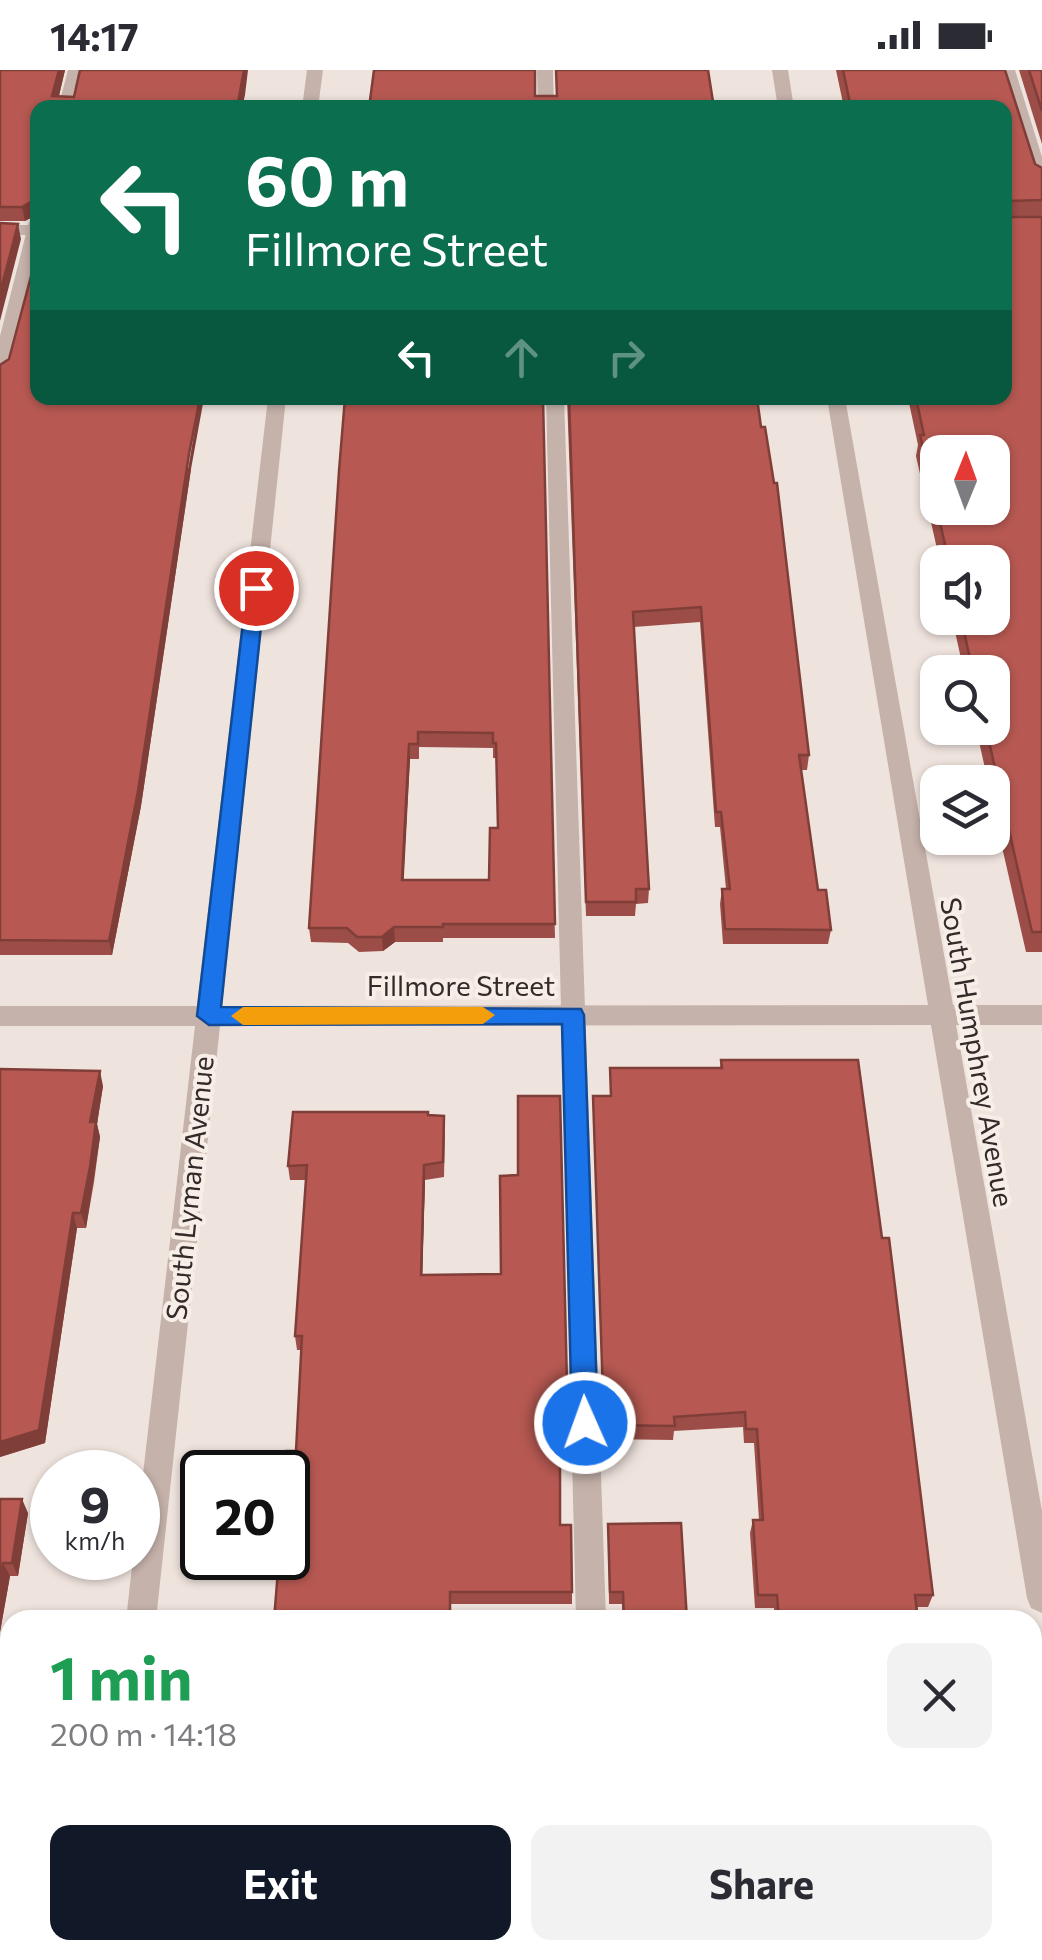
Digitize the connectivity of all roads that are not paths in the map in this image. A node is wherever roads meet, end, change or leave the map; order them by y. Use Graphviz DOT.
graph roads {
  1 [pos="76,70"];
  2 [pos="315,70"];
  3 [pos="545,70"];
  4 [pos="780,70"];
  5 [pos="1007,70"];
  6 [pos="68,100"];
  7 [pos="311,100"];
  8 [pos="546,100"];
  9 [pos="785,100"];
  10 [pos="1042,184"];
  11 [pos="30,228"];
  12 [pos="0,230"];
  13 [pos="30,255"];
  14 [pos="0,373"];
  15 [pos="276,405"];
  16 [pos="555,405"];
  17 [pos="837,405"];
  18 [pos="942,1014"];
  19 [pos="573,1015"];
  20 [pos="1042,1015"];
  21 [pos="0,1016"];
  22 [pos="209,1016"];
  23 [pos="1042,1598"];
  24 [pos="142,1610"];
  25 [pos="591,1610"];
  1 -- 6 [label="street"];
  2 -- 7 [label="street"];
  3 -- 8 [label="street"];
  4 -- 9 [label="street"];
  5 -- 10 [label="street"];
  11 -- 12 [label="street"];
  13 -- 14 [label="street"];
  15 -- 22 [label="street, South Lyman Avenue"];
  16 -- 19 [label="street"];
  17 -- 18 [label="street, South Humphrey Avenue"];
  18 -- 19 [label="street, Fillmore Street"];
  18 -- 20 [label="street, Fillmore Street"];
  18 -- 23 [label="street, South Humphrey Avenue"];
  19 -- 22 [label="street, Fillmore Street"];
  19 -- 25 [label="street"];
  21 -- 22 [label="street, Fillmore Street"];
  22 -- 24 [label="street, South Lyman Avenue"];
}
